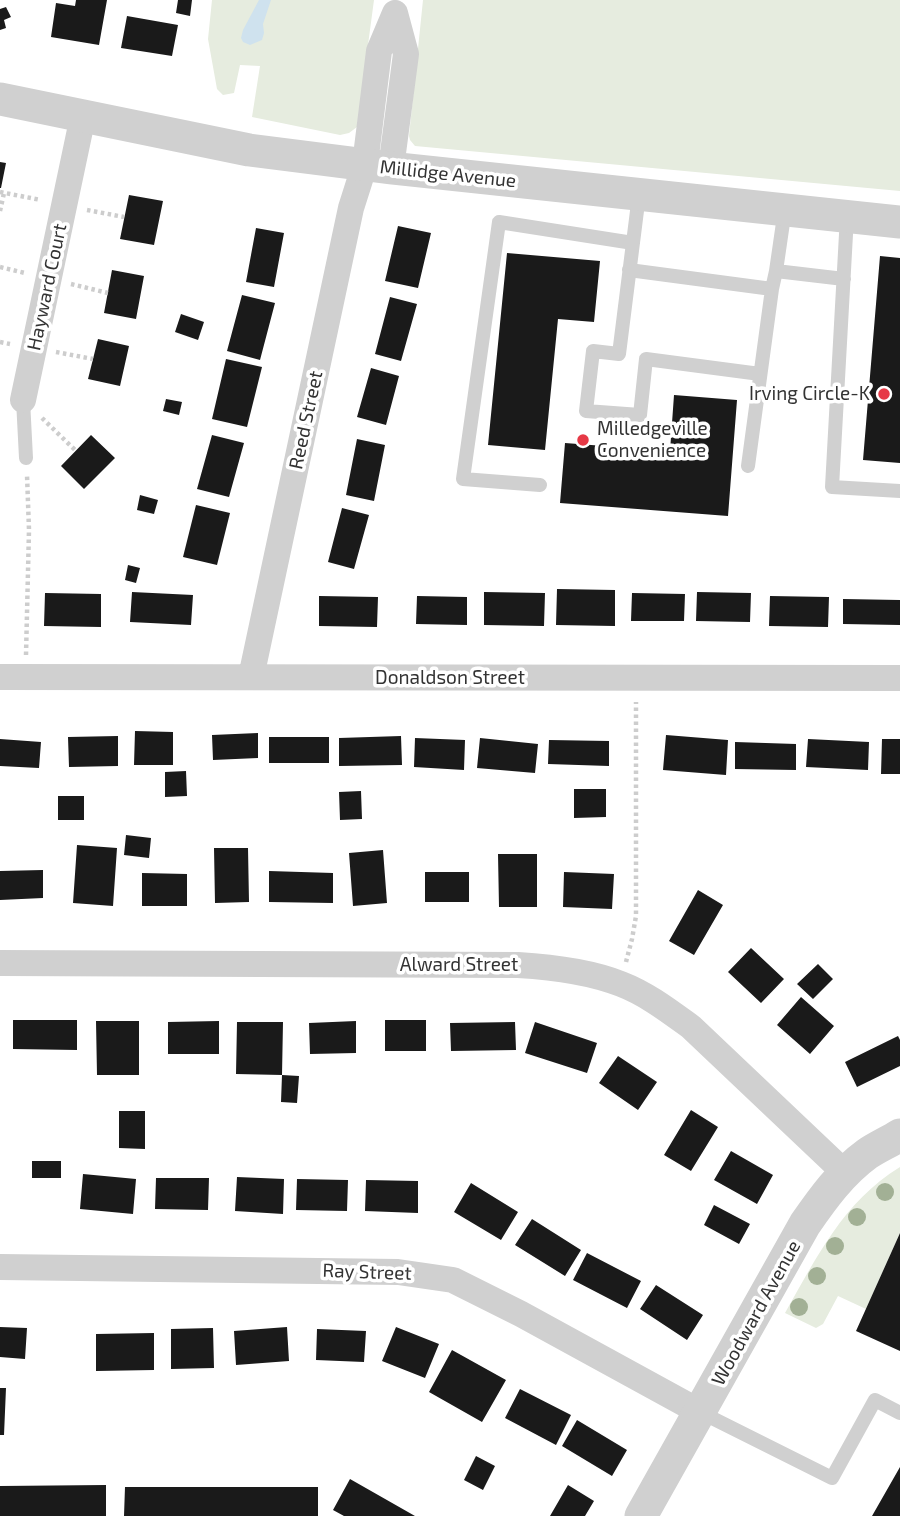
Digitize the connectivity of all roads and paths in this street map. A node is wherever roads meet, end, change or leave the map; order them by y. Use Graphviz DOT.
graph roads {
  1 [pos="396,6"];
  2 [pos="0,99"];
  3 [pos="83,116"];
  4 [pos="378,166"];
  5 [pos="4,193"];
  6 [pos="639,195"];
  7 [pos="785,209"];
  8 [pos="0,211"];
  9 [pos="847,216"];
  10 [pos="900,222"];
  11 [pos="633,243"];
  12 [pos="629,270"];
  13 [pos="776,271"];
  14 [pos="844,279"];
  15 [pos="772,289"];
  16 [pos="619,354"];
  17 [pos="646,359"];
  18 [pos="761,374"];
  19 [pos="23,400"];
  20 [pos="75,450"];
  21 [pos="26,458"];
  22 [pos="748,466"];
  23 [pos="540,485"];
  24 [pos="900,491"];
  25 [pos="13,677"];
  26 [pos="251,677"];
  27 [pos="636,678"];
  28 [pos="900,678"];
  29 [pos="0,963"];
  30 [pos="619,983"];
  31 [pos="900,1135"];
  32 [pos="845,1173"];
  33 [pos="0,1267"];
  34 [pos="700,1412"];
  35 [pos="900,1413"];
  36 [pos="641,1516"];
  1 -- 4 [label="street, Reed Street"];
  2 -- 3 [label="street, Millidge Avenue"];
  3 -- 4 [label="street, Millidge Avenue"];
  3 -- 19 [label="street, Hayward Court"];
  4 -- 6 [label="street, Millidge Avenue"];
  4 -- 26 [label="street, Reed Street"];
  5 -- 8 [label="path"];
  6 -- 7 [label="street, Millidge Avenue"];
  6 -- 11 [label="lane"];
  7 -- 9 [label="street, Millidge Avenue"];
  7 -- 13 [label="lane"];
  9 -- 10 [label="street, Millidge Avenue"];
  9 -- 14 [label="lane"];
  11 -- 12 [label="lane"];
  11 -- 23 [label="lane"];
  12 -- 15 [label="lane"];
  12 -- 16 [label="lane"];
  13 -- 14 [label="lane"];
  13 -- 15 [label="lane"];
  14 -- 24 [label="lane"];
  15 -- 18 [label="lane"];
  16 -- 17 [label="lane"];
  16 -- 17 [label="lane"];
  17 -- 18 [label="lane"];
  18 -- 22 [label="lane"];
  19 -- 20 [label="path"];
  19 -- 21 [label="lane, Hayward Court"];
  21 -- 25 [label="path"];
  25 -- 26 [label="street, Donaldson Street"];
  26 -- 27 [label="street, Donaldson Street"];
  27 -- 28 [label="street, Donaldson Street"];
  27 -- 30 [label="path"];
  29 -- 30 [label="street, Alward Street"];
  30 -- 32 [label="street, Alward Street"];
  31 -- 32 [label="street, Woodward Avenue"];
  32 -- 34 [label="street, Woodward Avenue"];
  33 -- 34 [label="street, Ray Street"];
  34 -- 35 [label="lane"];
  34 -- 36 [label="street, Woodward Avenue"];
}
